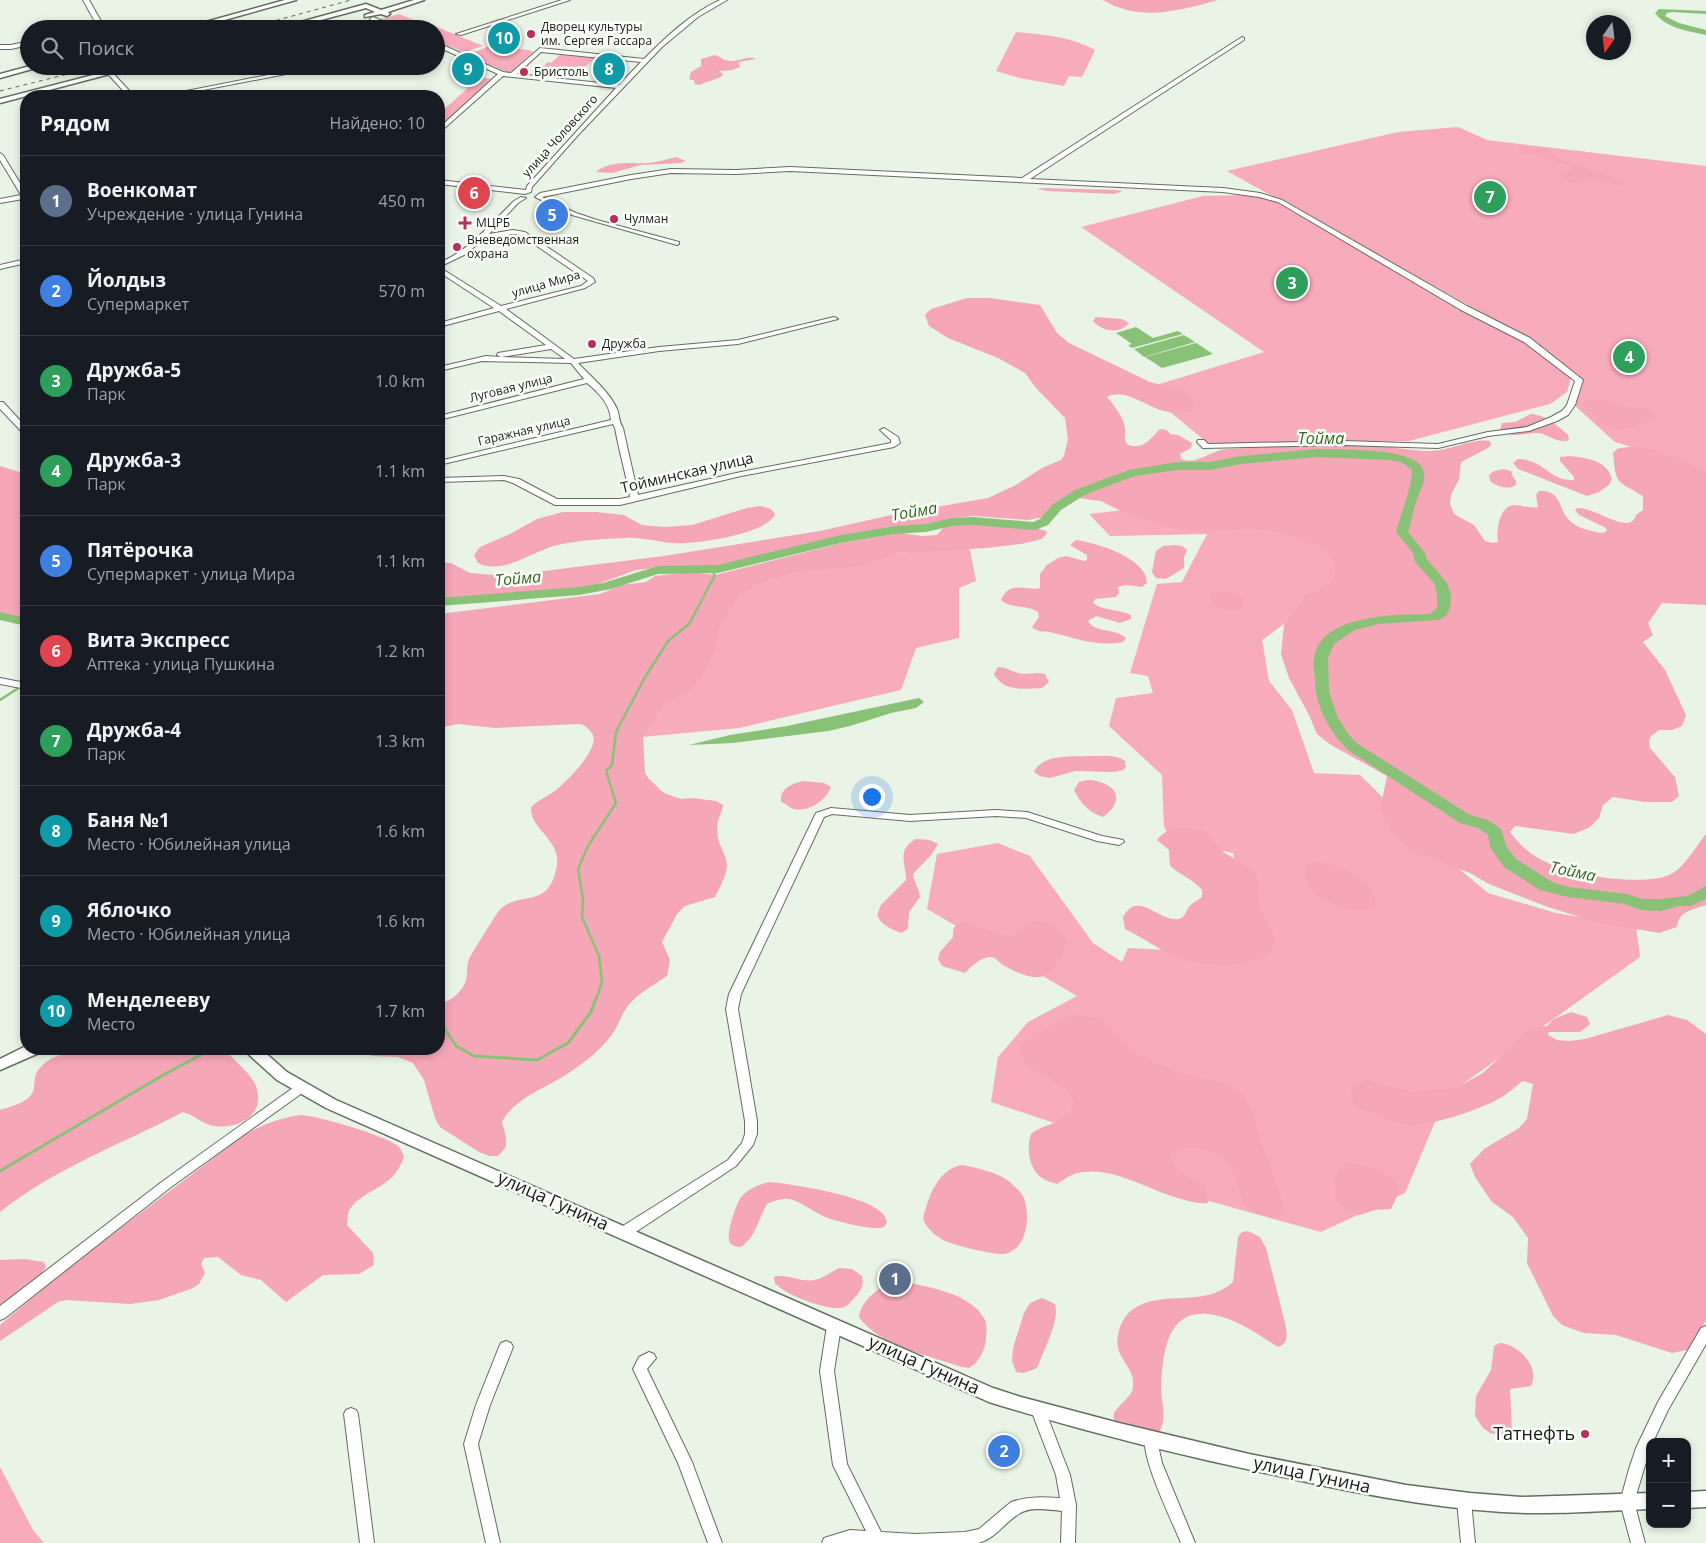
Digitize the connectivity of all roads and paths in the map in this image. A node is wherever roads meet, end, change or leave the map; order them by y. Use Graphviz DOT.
graph roads {
  1 [pos="86,0"];
  2 [pos="293,0"];
  3 [pos="421,0"];
  4 [pos="567,0"];
  5 [pos="724,0"];
  6 [pos="352,10"];
  7 [pos="381,12"];
  8 [pos="370,17"];
  9 [pos="98,20"];
  10 [pos="217,20"];
  11 [pos="313,20"];
  12 [pos="377,20"];
  13 [pos="459,34"];
  14 [pos="1242,39"];
  15 [pos="20,46"];
  16 [pos="0,47"];
  17 [pos="445,48"];
  18 [pos="646,61"];
  19 [pos="20,71"];
  20 [pos="502,74"];
  21 [pos="102,75"];
  22 [pos="112,75"];
  23 [pos="276,75"];
  24 [pos="513,75"];
  25 [pos="0,76"];
  26 [pos="620,87"];
  27 [pos="43,90"];
  28 [pos="126,90"];
  29 [pos="196,90"];
  30 [pos="20,96"];
  31 [pos="0,101"];
  32 [pos="445,126"];
  33 [pos="0,155"];
  34 [pos="1023,181"];
  35 [pos="445,183"];
  36 [pos="20,187"];
  37 [pos="526,194"];
  38 [pos="539,196"];
  39 [pos="20,198"];
  40 [pos="0,201"];
  41 [pos="483,237"];
  42 [pos="677,243"];
  43 [pos="20,262"];
  44 [pos="445,262"];
  45 [pos="0,267"];
  46 [pos="445,273"];
  47 [pos="501,309"];
  48 [pos="834,318"];
  49 [pos="445,323"];
  50 [pos="553,346"];
  51 [pos="480,359"];
  52 [pos="573,361"];
  53 [pos="445,368"];
  54 [pos="589,380"];
  55 [pos="0,404"];
  56 [pos="445,416"];
  57 [pos="614,421"];
  58 [pos="20,425"];
  59 [pos="884,430"];
  60 [pos="1201,442"];
  61 [pos="445,462"];
  62 [pos="445,480"];
  63 [pos="634,499"];
  64 [pos="0,681"];
  65 [pos="20,685"];
  66 [pos="1119,842"];
  67 [pos="21,1055"];
  68 [pos="258,1055"];
  69 [pos="0,1065"];
  70 [pos="301,1088"];
  71 [pos="623,1233"];
  72 [pos="0,1314"];
  73 [pos="834,1326"];
  74 [pos="1706,1332"];
  75 [pos="506,1346"];
  76 [pos="649,1358"];
  77 [pos="1038,1410"];
  78 [pos="351,1414"];
  79 [pos="1151,1440"];
  80 [pos="1706,1499"];
  81 [pos="1691,1500"];
  82 [pos="1464,1501"];
  83 [pos="1646,1501"];
  84 [pos="1627,1502"];
  85 [pos="1069,1505"];
  86 [pos="877,1539"];
  87 [pos="915,1542"];
  88 [pos="367,1543"];
  89 [pos="493,1543"];
  90 [pos="715,1543"];
  91 [pos="829,1543"];
  92 [pos="1068,1543"];
  93 [pos="1188,1543"];
  94 [pos="1468,1543"];
  95 [pos="1638,1543"];
  1 -- 9 [label="street"];
  2 -- 10 [label="main road"];
  3 -- 7 [label="main road"];
  4 -- 13 [label="street"];
  5 -- 18 [label="street, улица Чоловского"];
  6 -- 7 [label="main road"];
  6 -- 8 [label="main road"];
  6 -- 11 [label="main road"];
  7 -- 8 [label="main road"];
  8 -- 12 [label="street"];
  14 -- 34 [label="street"];
  15 -- 16 [label="street"];
  17 -- 20 [label="street"];
  18 -- 24 [label="street"];
  18 -- 26 [label="street, улица Чоловского"];
  19 -- 25 [label="main road"];
  20 -- 24 [label="street"];
  20 -- 32 [label="street"];
  21 -- 27 [label="main road"];
  22 -- 28 [label="street"];
  23 -- 29 [label="street"];
  24 -- 26 [label="street"];
  26 -- 37 [label="street, улица Чоловского"];
  30 -- 31 [label="main road"];
  33 -- 36 [label="street"];
  34 -- 38 [label="street"];
  34 -- 60 [label="street"];
  35 -- 37 [label="street"];
  37 -- 38 [label="street"];
  37 -- 41 [label="street, улица Чоловского"];
  38 -- 42 [label="street"];
  39 -- 40 [label="street"];
  41 -- 44 [label="street, улица Чоловского"];
  41 -- 47 [label="street, улица Мира"];
  43 -- 45 [label="street"];
  46 -- 47 [label="street"];
  47 -- 49 [label="street"];
  47 -- 50 [label="street"];
  48 -- 52 [label="street"];
  50 -- 51 [label="street"];
  50 -- 52 [label="street"];
  51 -- 52 [label="street"];
  51 -- 53 [label="street"];
  52 -- 54 [label="street"];
  54 -- 56 [label="street, Луговая улица"];
  54 -- 57 [label="street"];
  55 -- 58 [label="street"];
  57 -- 61 [label="street, Гаражная улица"];
  57 -- 63 [label="street"];
  59 -- 63 [label="street, Тойминская улица"];
  62 -- 63 [label="street, Тойминская улица"];
  64 -- 65 [label="street"];
  66 -- 71 [label="street"];
  67 -- 69 [label="main road"];
  68 -- 70 [label="main road, улица Гунина"];
  70 -- 71 [label="main road, улица Гунина"];
  70 -- 72 [label="street"];
  71 -- 73 [label="main road, улица Гунина"];
  73 -- 77 [label="main road, улица Гунина"];
  73 -- 86 [label="street"];
  74 -- 84 [label="street"];
  75 -- 89 [label="street"];
  76 -- 90 [label="street"];
  77 -- 79 [label="main road, улица Гунина"];
  77 -- 85 [label="street"];
  78 -- 88 [label="street"];
  79 -- 82 [label="main road, улица Гунина"];
  79 -- 93 [label="street"];
  80 -- 81 [label="main road"];
  82 -- 84 [label="main road, улица Гунина"];
  82 -- 94 [label="street"];
  83 -- 84 [label="main road, улица Гунина"];
  84 -- 95 [label="street"];
  85 -- 87 [label="street"];
  85 -- 92 [label="street"];
  86 -- 87 [label="street"];
  86 -- 91 [label="street"];
}
